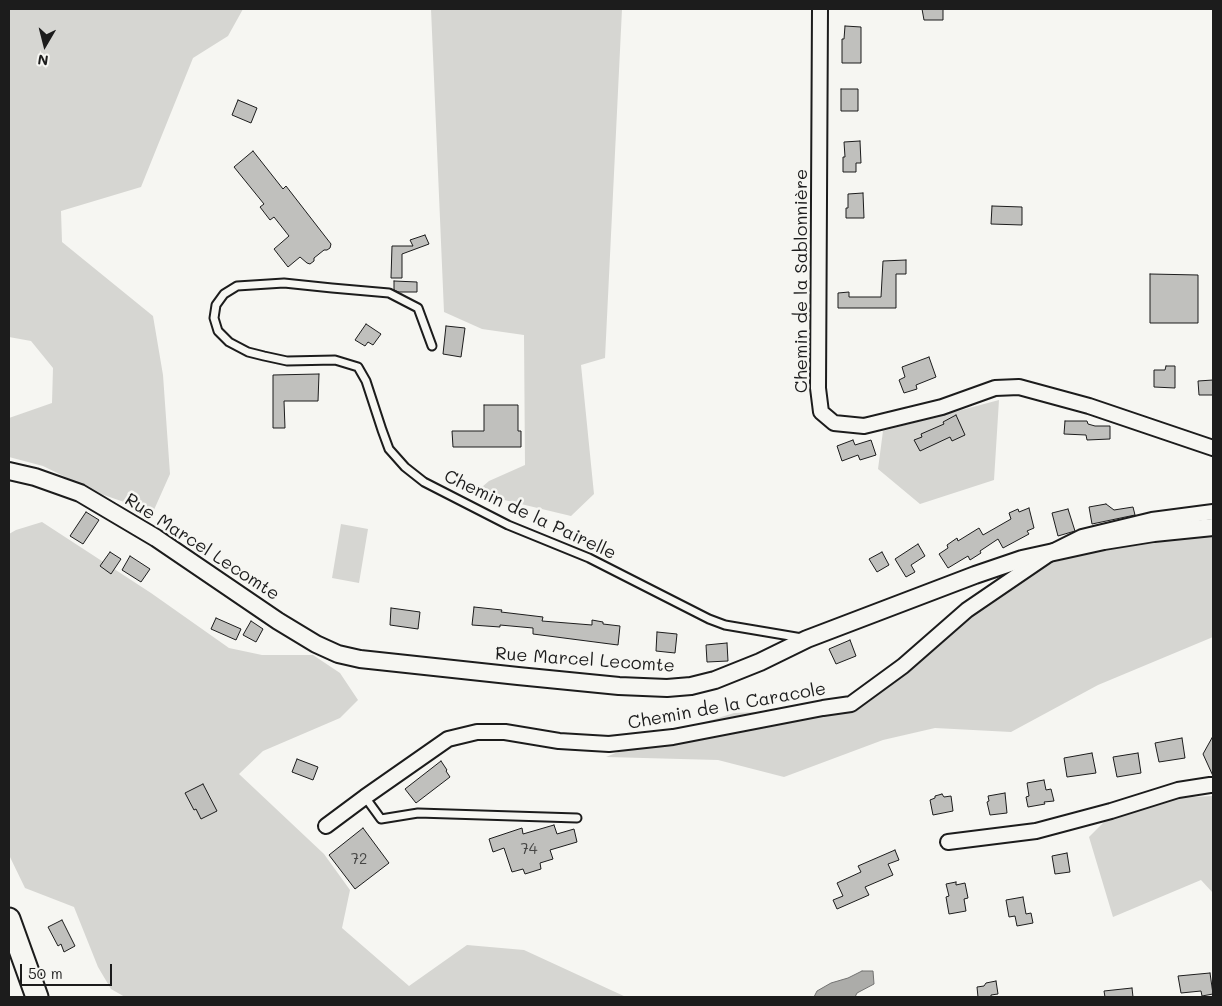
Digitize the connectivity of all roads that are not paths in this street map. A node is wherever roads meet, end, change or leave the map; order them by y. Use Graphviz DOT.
graph roads {
  1 [pos="820,9"];
  2 [pos="432,346"];
  3 [pos="1213,448"];
  4 [pos="9,471"];
  5 [pos="1212,513"];
  6 [pos="1052,552"];
  7 [pos="808,639"];
  8 [pos="1213,785"];
  9 [pos="365,797"];
  10 [pos="577,818"];
  11 [pos="326,826"];
  12 [pos="948,842"];
  13 [pos="9,918"];
  14 [pos="37,997"];
  1 -- 3 [label="street, Chemin de la Sablonnière"];
  2 -- 7 [label="lane, Chemin de la Pairelle"];
  4 -- 7 [label="street, Rue Marcel Lecomte"];
  5 -- 6 [label="street, Rue Marcel Lecomte"];
  6 -- 7 [label="street, Rue Marcel Lecomte"];
  6 -- 9 [label="street, Chemin de la Caracole"];
  8 -- 12 [label="street"];
  9 -- 10 [label="lane"];
  9 -- 11 [label="street, Chemin de la Caracole"];
  13 -- 14 [label="main road"];
}
